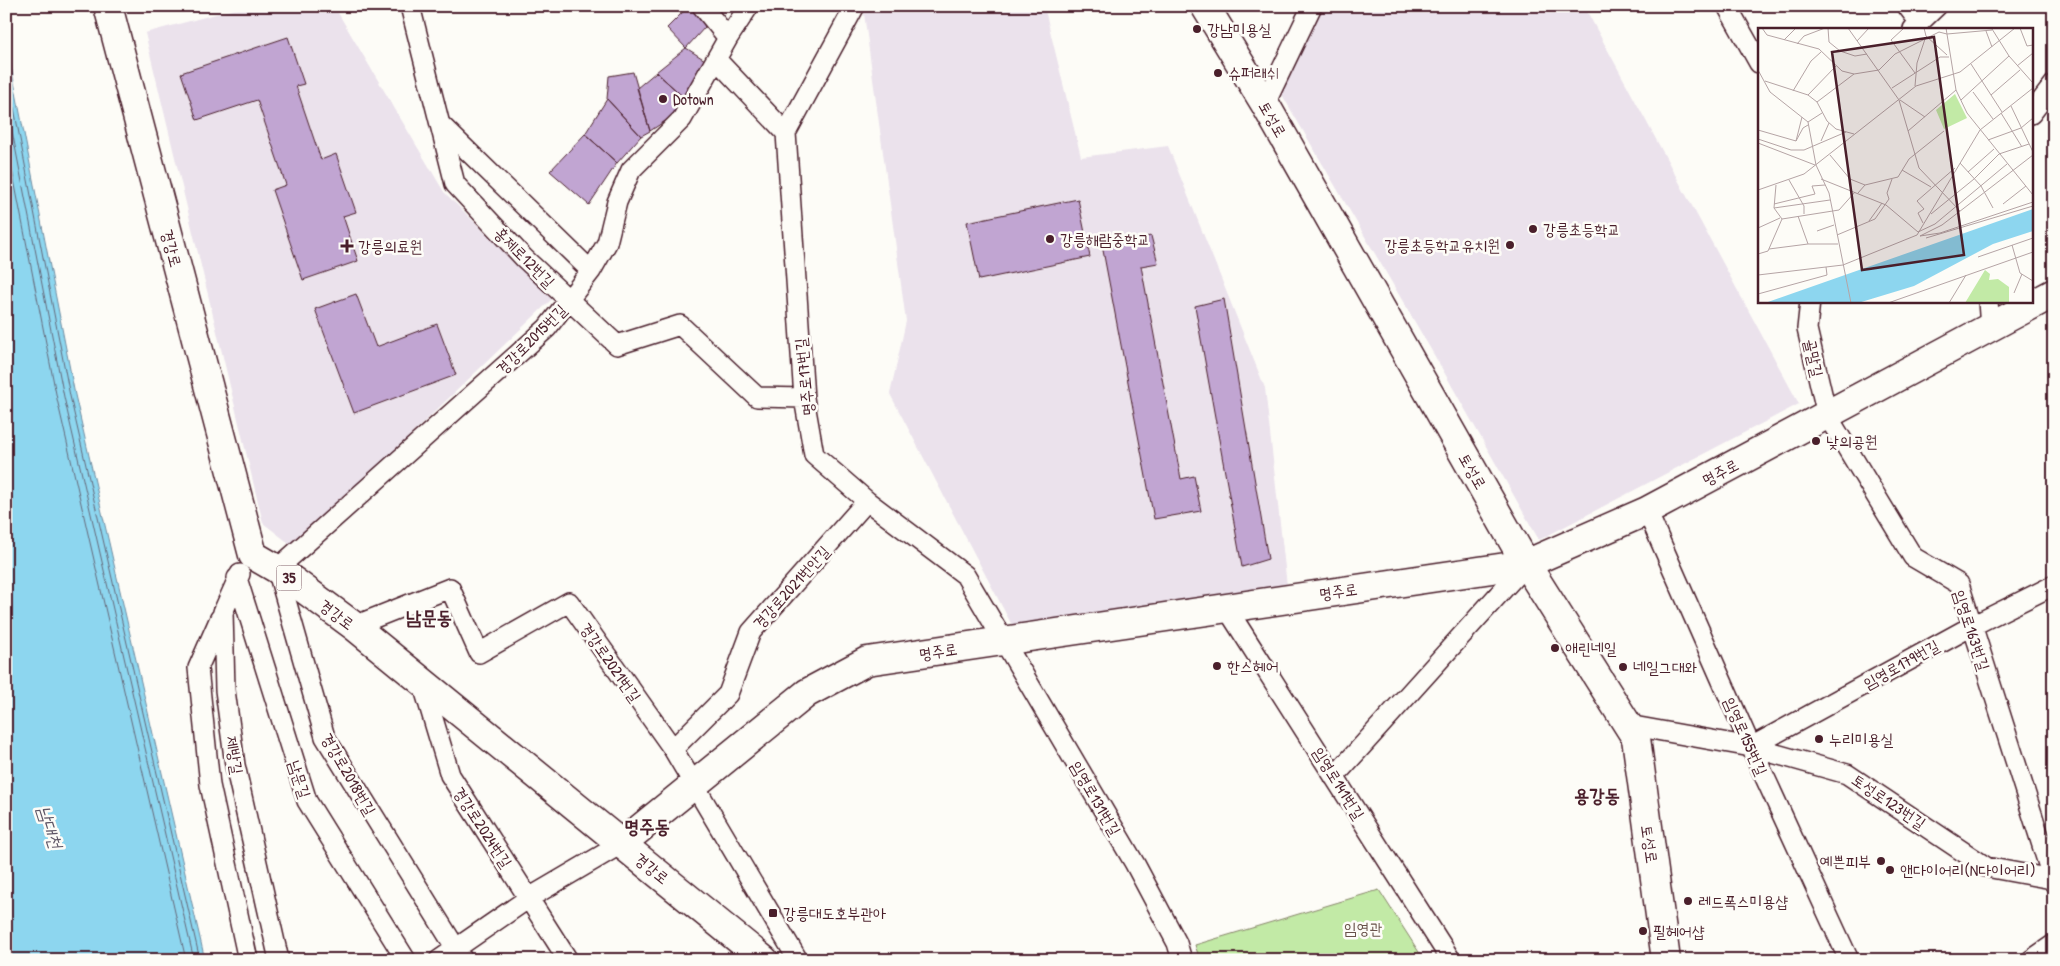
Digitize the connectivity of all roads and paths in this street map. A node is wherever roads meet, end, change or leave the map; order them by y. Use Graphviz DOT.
graph roads {
  1 [pos="108,6"];
  2 [pos="410,6"];
  3 [pos="702,6"];
  4 [pos="749,6"];
  5 [pos="855,6"];
  6 [pos="1205,6"];
  7 [pos="1297,6"];
  8 [pos="1312,6"];
  9 [pos="1727,6"];
  10 [pos="1907,6"];
  11 [pos="1937,6"];
  12 [pos="1916,26"];
  13 [pos="1300,34"];
  14 [pos="728,38"];
  15 [pos="716,59"];
  16 [pos="1758,61"];
  17 [pos="2054,84"];
  18 [pos="1265,104"];
  19 [pos="2032,113"];
  20 [pos="440,125"];
  21 [pos="786,133"];
  22 [pos="591,270"];
  23 [pos="2054,293"];
  24 [pos="2032,300"];
  25 [pos="570,301"];
  26 [pos="1810,302"];
  27 [pos="2026,302"];
  28 [pos="1989,314"];
  29 [pos="804,398"];
  30 [pos="1827,415"];
  31 [pos="867,501"];
  32 [pos="1647,511"];
  33 [pos="253,555"];
  34 [pos="1526,564"];
  35 [pos="277,569"];
  36 [pos="237,578"];
  37 [pos="2054,585"];
  38 [pos="1226,607"];
  39 [pos="222,612"];
  40 [pos="354,626"];
  41 [pos="1972,626"];
  42 [pos="1004,641"];
  43 [pos="422,682"];
  44 [pos="1628,724"];
  45 [pos="1750,747"];
  46 [pos="673,749"];
  47 [pos="1334,777"];
  48 [pos="694,785"];
  49 [pos="622,844"];
  50 [pos="2053,881"];
  51 [pos="529,898"];
  52 [pos="2054,944"];
  53 [pos="1179,951"];
  54 [pos="459,953"];
  55 [pos="248,960"];
  56 [pos="279,960"];
  57 [pos="406,960"];
  58 [pos="439,960"];
  59 [pos="568,960"];
  60 [pos="764,960"];
  61 [pos="798,960"];
  62 [pos="1451,960"];
  63 [pos="1666,960"];
  64 [pos="1849,960"];
  65 [pos="2031,960"];
  1 -- 33 [label="street, 경강로"];
  2 -- 20 [label="street, 홍제로12번길"];
  3 -- 14 [label="street"];
  4 -- 14 [label="street, 경강로2015번길"];
  5 -- 21 [label="street"];
  6 -- 18 [label="street, 토성로"];
  7 -- 13 [label="street"];
  8 -- 13 [label="street"];
  9 -- 16 [label="street"];
  10 -- 12 [label="street"];
  11 -- 12 [label="street"];
  13 -- 18 [label="street"];
  14 -- 15 [label="street, 경강로2015번길"];
  15 -- 21 [label="street"];
  15 -- 22 [label="street, 경강로2015번길"];
  17 -- 19 [label="street"];
  18 -- 34 [label="street, 토성로"];
  20 -- 22 [label="street"];
  20 -- 25 [label="street, 홍제로12번길"];
  21 -- 29 [label="street, 명주로17번길"];
  22 -- 25 [label="street, 경강로2015번길"];
  23 -- 24 [label="street, 명주로"];
  25 -- 29 [label="street, 홍제로12번길"];
  25 -- 35 [label="street, 경강로2015번길"];
  26 -- 30 [label="street, 골말길"];
  27 -- 28 [label="street, 명주로"];
  28 -- 30 [label="street, 명주로"];
  29 -- 31 [label="street, 명주로17번길"];
  30 -- 32 [label="street, 명주로"];
  30 -- 41 [label="street, 임영로163번길"];
  31 -- 42 [label="street, 명주로17번길"];
  31 -- 46 [label="street, 경강로2021번안길"];
  32 -- 34 [label="street, 명주로"];
  32 -- 45 [label="street, 임영로155번길"];
  33 -- 35 [label="street, 경강로 / 35"];
  33 -- 36 [label="street, 제방길"];
  34 -- 38 [label="street, 명주로"];
  34 -- 44 [label="street, 토성로"];
  34 -- 47 [label="street"];
  35 -- 40 [label="street, 경강로 / 35"];
  35 -- 54 [label="street, 경강로2018번길"];
  36 -- 39 [label="street, 제방길"];
  36 -- 57 [label="street, 남문길"];
  37 -- 41 [label="street, 임영로179번길"];
  38 -- 42 [label="street, 명주로"];
  38 -- 47 [label="street, 임영로141번길"];
  39 -- 55 [label="street"];
  39 -- 56 [label="street, 제방길"];
  40 -- 43 [label="street, 경강로 / 35"];
  40 -- 46 [label="street, 경강로2021번길"];
  41 -- 45 [label="street, 임영로179번길"];
  41 -- 50 [label="street, 임영로163번길"];
  42 -- 48 [label="street, 명주로"];
  42 -- 53 [label="street, 임영로131번길"];
  43 -- 49 [label="street, 경강로 / 35"];
  43 -- 51 [label="street, 경강로2024번길"];
  44 -- 45 [label="street, 토성로123번길"];
  44 -- 63 [label="street, 토성로"];
  45 -- 50 [label="street, 토성로123번길"];
  45 -- 64 [label="street, 임영로155번길"];
  46 -- 48 [label="street, 경강로2021번길"];
  47 -- 62 [label="street, 임영로141번길"];
  48 -- 49 [label="street, 명주로"];
  48 -- 61 [label="street, 경강로2021번길"];
  49 -- 51 [label="street"];
  49 -- 60 [label="street, 경강로 / 35"];
  51 -- 54 [label="street"];
  51 -- 59 [label="street, 경강로2024번길"];
  52 -- 65 [label="street"];
  54 -- 58 [label="street"];
}
